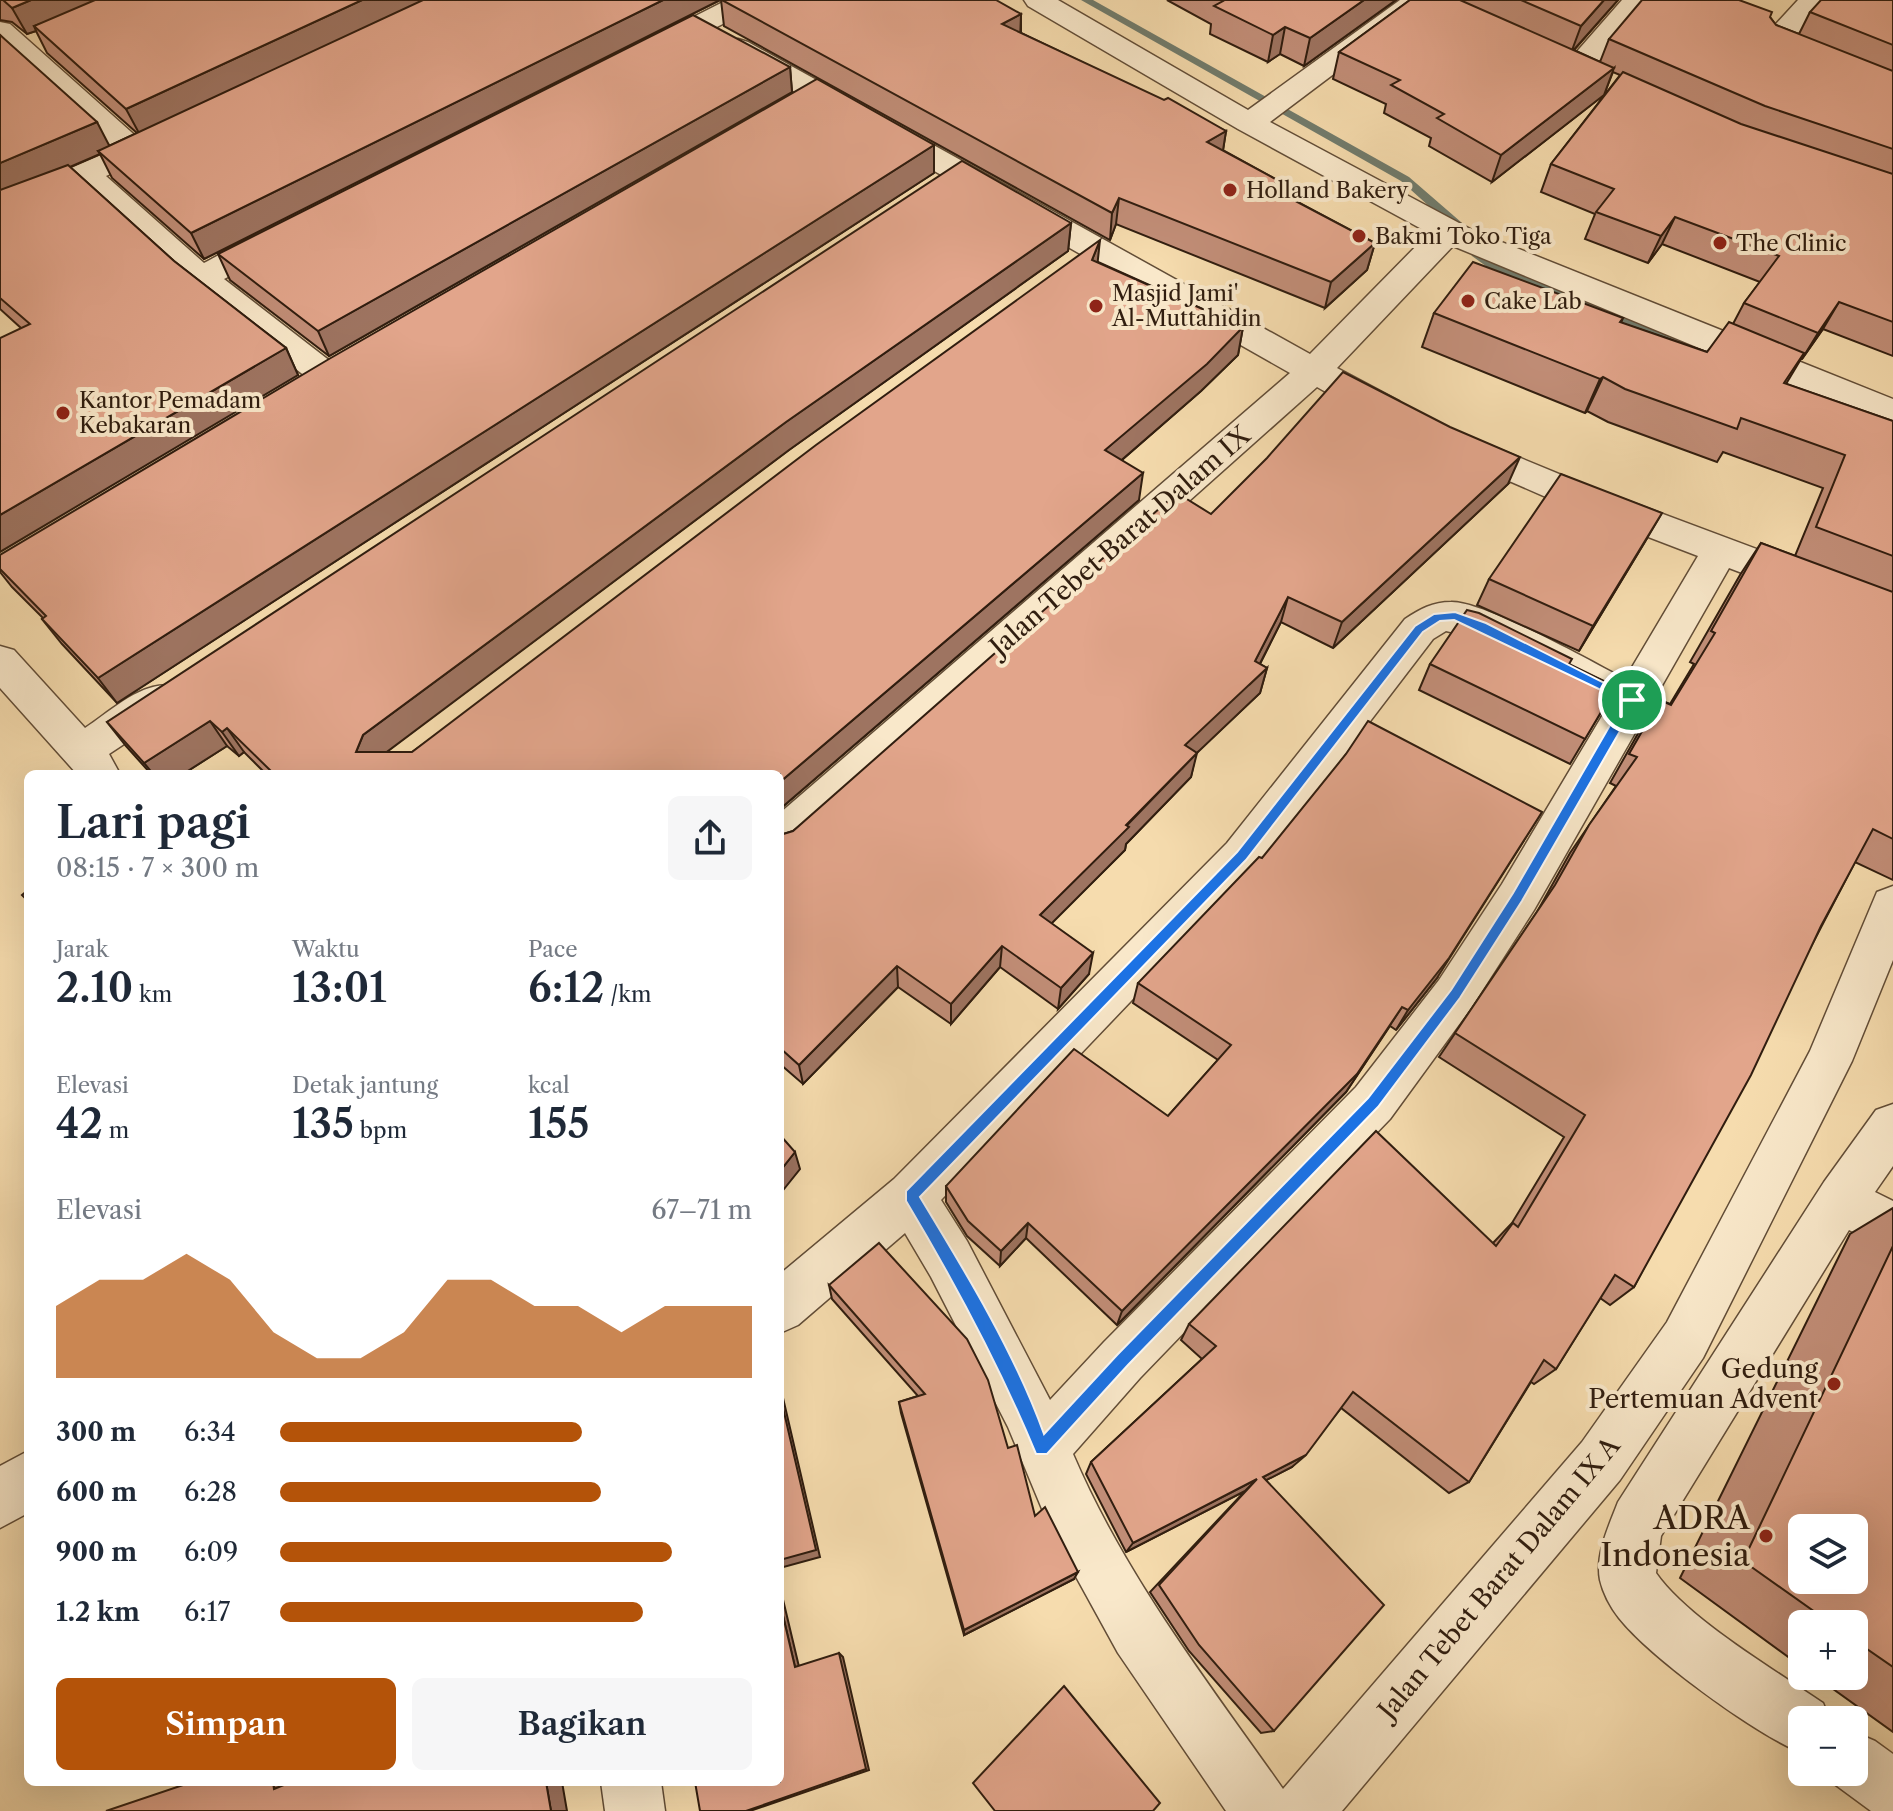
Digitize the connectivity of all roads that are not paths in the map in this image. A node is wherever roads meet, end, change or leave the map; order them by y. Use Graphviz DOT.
graph roads {
  1 [pos="748,0"];
  2 [pos="1038,0"];
  3 [pos="1637,0"];
  4 [pos="1813,0"];
  5 [pos="1426,3"];
  6 [pos="697,26"];
  7 [pos="0,30"];
  8 [pos="52,37"];
  9 [pos="23,50"];
  10 [pos="1547,58"];
  11 [pos="626,62"];
  12 [pos="1576,70"];
  13 [pos="1604,83"];
  14 [pos="1893,92"];
  15 [pos="1268,109"];
  16 [pos="179,132"];
  17 [pos="136,152"];
  18 [pos="87,175"];
  19 [pos="0,211"];
  20 [pos="301,228"];
  21 [pos="1456,235"];
  22 [pos="1096,250"];
  23 [pos="1061,275"];
  24 [pos="201,278"];
  25 [pos="1314,371"];
  26 [pos="327,377"];
  27 [pos="1893,412"];
  28 [pos="1721,550"];
  29 [pos="1893,615"];
  30 [pos="0,661"];
  31 [pos="188,681"];
  32 [pos="1632,700"];
  33 [pos="92,763"];
  34 [pos="784,835"];
  35 [pos="1893,905"];
  36 [pos="1893,1126"];
  37 [pos="911,1196"];
  38 [pos="1841,1199"];
  39 [pos="1893,1228"];
  40 [pos="784,1304"];
  41 [pos="1042,1449"];
  42 [pos="24,1481"];
  43 [pos="0,1501"];
  44 [pos="1788,1714"];
  45 [pos="1868,1772"];
  46 [pos="632,1786"];
  47 [pos="1893,1790"];
  48 [pos="635,1811"];
  49 [pos="1262,1811"];
  50 [pos="1303,1811"];
  1 -- 6 [label="street"];
  2 -- 15 [label="street"];
  3 -- 12 [label="street"];
  4 -- 14 [label="street"];
  5 -- 15 [label="street"];
  6 -- 11 [label="street"];
  6 -- 22 [label="street"];
  7 -- 9 [label="street"];
  8 -- 9 [label="street"];
  9 -- 17 [label="street"];
  10 -- 12 [label="street"];
  12 -- 13 [label="street"];
  15 -- 21 [label="street"];
  16 -- 17 [label="street"];
  17 -- 18 [label="street"];
  18 -- 19 [label="street"];
  18 -- 24 [label="street"];
  20 -- 24 [label="street"];
  21 -- 25 [label="street, Jalan Tebet Barat Dalam IX"];
  21 -- 27 [label="street"];
  22 -- 23 [label="street"];
  22 -- 25 [label="street"];
  24 -- 26 [label="street"];
  25 -- 28 [label="street"];
  25 -- 34 [label="street, Jalan Tebet Barat Dalam IX"];
  28 -- 29 [label="street"];
  28 -- 32 [label="street"];
  30 -- 33 [label="street"];
  31 -- 33 [label="street"];
  32 -- 37 [label="street"];
  32 -- 41 [label="street"];
  35 -- 50 [label="street, Jalan Tebet Barat Dalam IX A"];
  36 -- 38 [label="street"];
  37 -- 40 [label="street"];
  37 -- 41 [label="street"];
  38 -- 39 [label="street"];
  38 -- 44 [label="street"];
  41 -- 49 [label="street"];
  42 -- 43 [label="street"];
  45 -- 47 [label="street"];
  46 -- 48 [label="street"];
}
